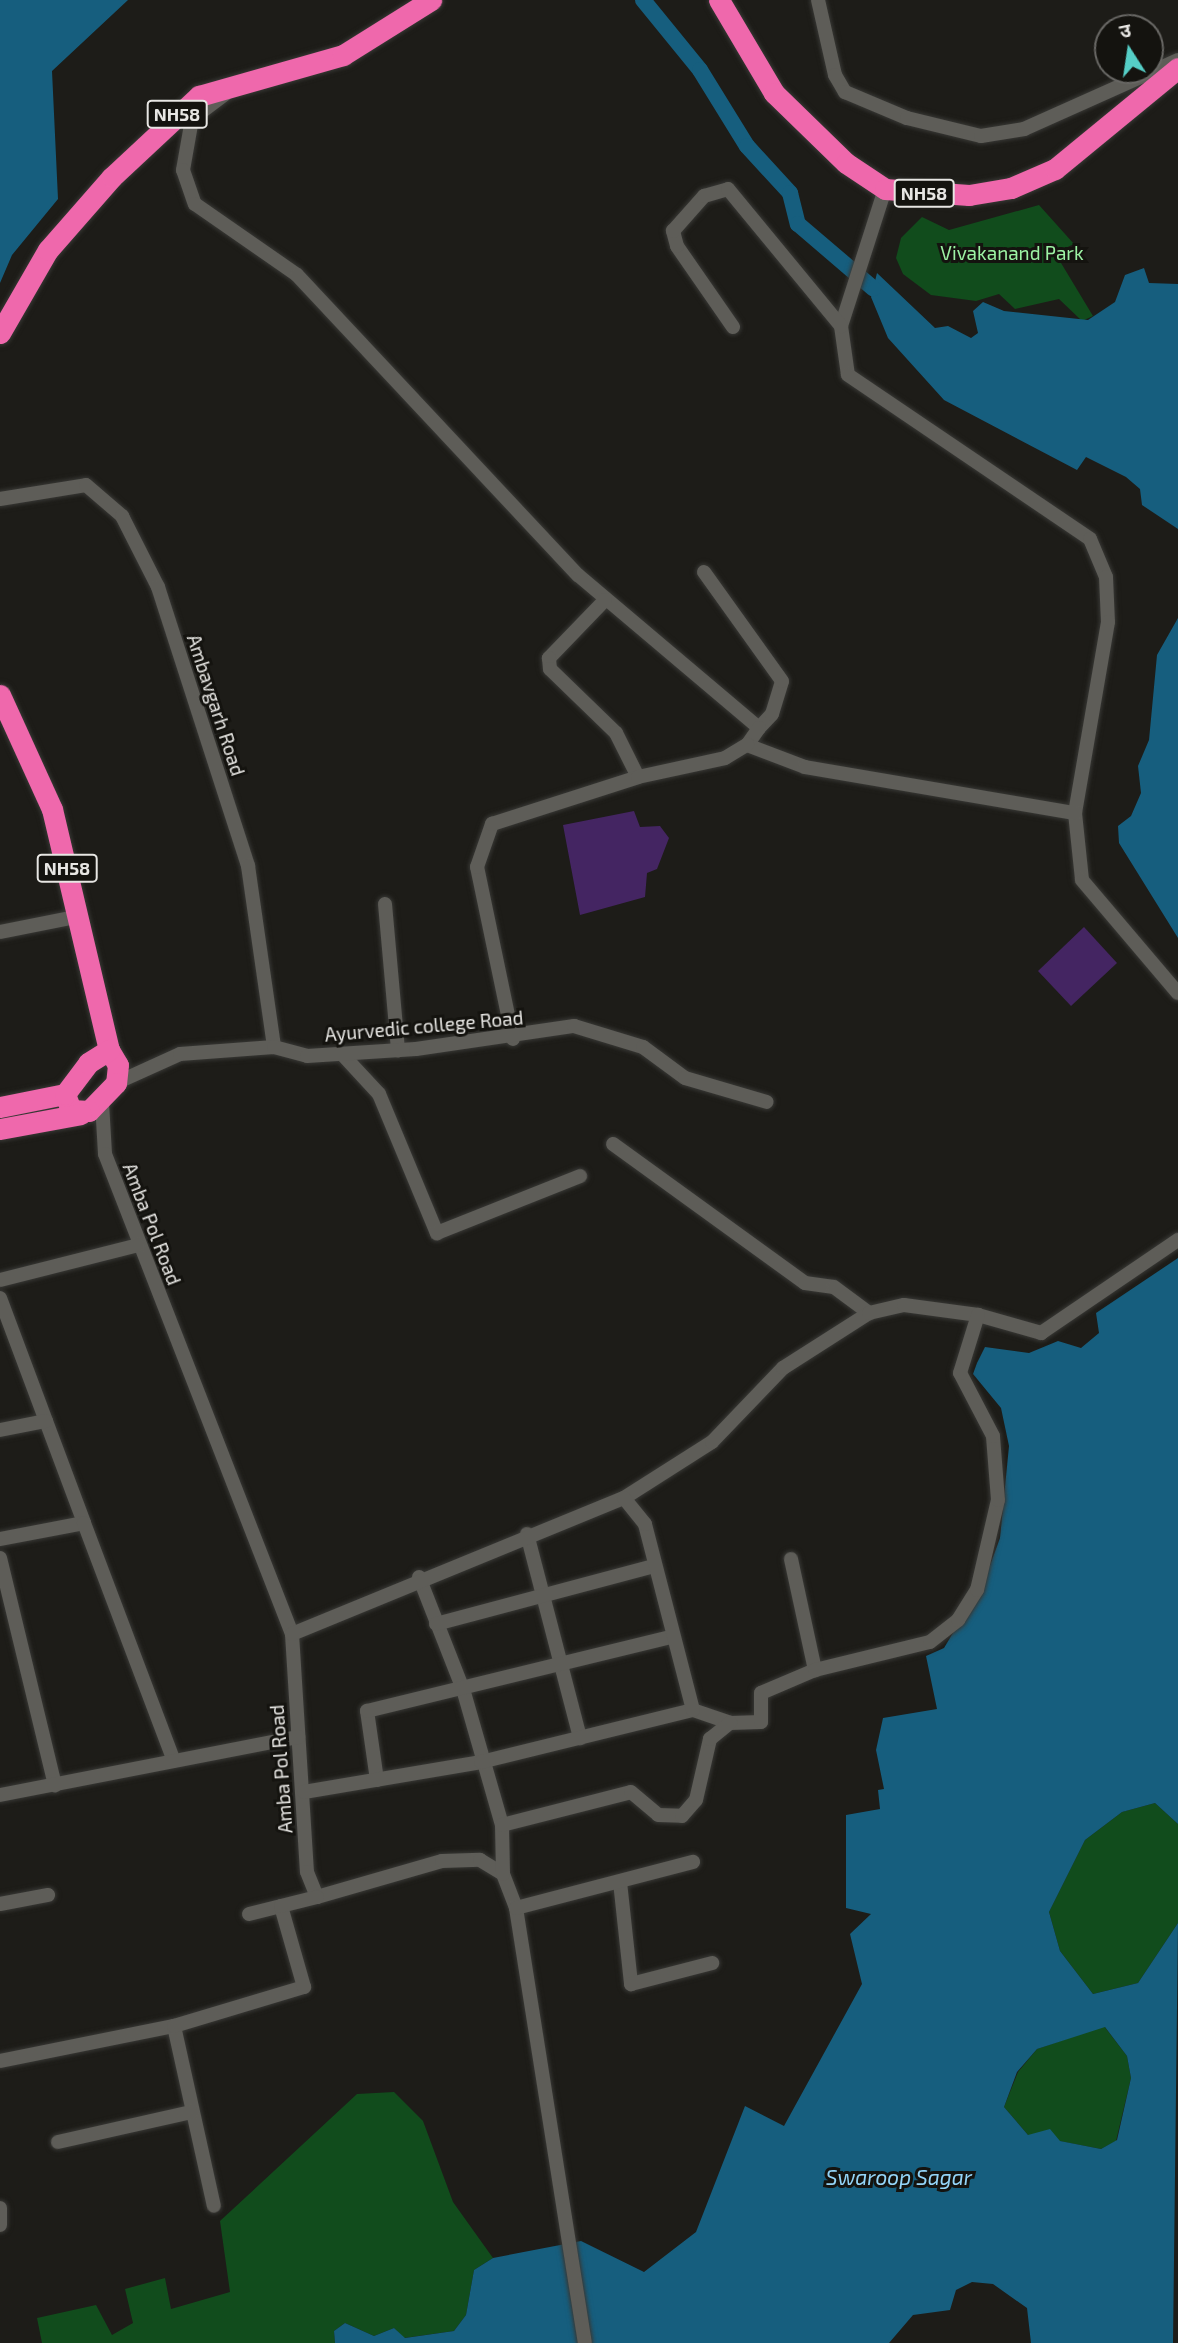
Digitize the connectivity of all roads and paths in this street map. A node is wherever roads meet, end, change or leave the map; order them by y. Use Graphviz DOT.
graph roads {
  1 [pos="431,0"];
  2 [pos="719,0"];
  3 [pos="818,0"];
  4 [pos="1178,60"];
  5 [pos="1178,68"];
  6 [pos="240,83"];
  7 [pos="885,189"];
  8 [pos="841,326"];
  9 [pos="733,327"];
  10 [pos="0,332"];
  11 [pos="0,499"];
  12 [pos="704,572"];
  13 [pos="606,600"];
  14 [pos="0,695"];
  15 [pos="759,728"];
  16 [pos="747,745"];
  17 [pos="638,777"];
  18 [pos="1075,813"];
  19 [pos="385,904"];
  20 [pos="80,916"];
  21 [pos="0,932"];
  22 [pos="1178,993"];
  23 [pos="513,1039"];
  24 [pos="274,1046"];
  25 [pos="109,1050"];
  26 [pos="398,1050"];
  27 [pos="342,1054"];
  28 [pos="116,1083"];
  29 [pos="65,1094"];
  30 [pos="767,1102"];
  31 [pos="102,1103"];
  32 [pos="0,1107"];
  33 [pos="81,1114"];
  34 [pos="0,1129"];
  35 [pos="613,1144"];
  36 [pos="580,1176"];
  37 [pos="1178,1240"];
  38 [pos="138,1245"];
  39 [pos="0,1280"];
  40 [pos="0,1298"];
  41 [pos="869,1313"];
  42 [pos="978,1315"];
  43 [pos="46,1421"];
  44 [pos="0,1430"];
  45 [pos="624,1498"];
  46 [pos="84,1523"];
  47 [pos="527,1534"];
  48 [pos="0,1539"];
  49 [pos="0,1558"];
  50 [pos="791,1559"];
  51 [pos="654,1566"];
  52 [pos="419,1577"];
  53 [pos="543,1594"];
  54 [pos="436,1624"];
  55 [pos="292,1634"];
  56 [pos="671,1637"];
  57 [pos="560,1665"];
  58 [pos="816,1670"];
  59 [pos="463,1689"];
  60 [pos="693,1710"];
  61 [pos="730,1723"];
  62 [pos="298,1737"];
  63 [pos="580,1738"];
  64 [pos="174,1761"];
  65 [pos="481,1762"];
  66 [pos="377,1780"];
  67 [pos="55,1785"];
  68 [pos="304,1792"];
  69 [pos="0,1796"];
  70 [pos="502,1825"];
  71 [pos="693,1862"];
  72 [pos="503,1874"];
  73 [pos="620,1882"];
  74 [pos="48,1895"];
  75 [pos="317,1898"];
  76 [pos="0,1904"];
  77 [pos="281,1906"];
  78 [pos="516,1908"];
  79 [pos="249,1914"];
  80 [pos="712,1963"];
  81 [pos="174,2025"];
  82 [pos="0,2061"];
  83 [pos="191,2112"];
  84 [pos="58,2142"];
  85 [pos="214,2206"];
  86 [pos="0,2208"];
  87 [pos="0,2225"];
  88 [pos="585,2343"];
  1 -- 6 [label="highway, NH58"];
  2 -- 7 [label="highway, NH58"];
  3 -- 4 [label="street"];
  5 -- 7 [label="highway, NH58"];
  6 -- 10 [label="highway, NH58"];
  6 -- 13 [label="street"];
  7 -- 8 [label="street"];
  8 -- 9 [label="street"];
  8 -- 18 [label="street"];
  11 -- 24 [label="street, Ambavgarh Road"];
  12 -- 15 [label="street"];
  13 -- 15 [label="street"];
  13 -- 17 [label="street"];
  14 -- 20 [label="highway, NH58"];
  15 -- 16 [label="street"];
  16 -- 17 [label="street"];
  16 -- 18 [label="street"];
  17 -- 23 [label="street"];
  18 -- 22 [label="street"];
  19 -- 26 [label="street"];
  20 -- 21 [label="street"];
  20 -- 25 [label="highway, NH58"];
  23 -- 26 [label="street, Ayurvedic college Road"];
  23 -- 30 [label="street, Ayurvedic college Road"];
  24 -- 27 [label="street, Ayurvedic college Road"];
  24 -- 28 [label="street, Ayurvedic college Road"];
  25 -- 28 [label="highway, NH58"];
  25 -- 29 [label="highway"];
  26 -- 27 [label="street, Ayurvedic college Road"];
  27 -- 36 [label="street"];
  28 -- 31 [label="highway"];
  29 -- 32 [label="highway"];
  29 -- 33 [label="highway"];
  31 -- 33 [label="highway"];
  31 -- 38 [label="street, Amba Pol Road"];
  33 -- 34 [label="highway"];
  35 -- 41 [label="street"];
  37 -- 42 [label="street"];
  38 -- 39 [label="street"];
  38 -- 55 [label="street, Amba Pol Road"];
  40 -- 43 [label="street"];
  41 -- 42 [label="street"];
  41 -- 45 [label="street"];
  42 -- 58 [label="street"];
  43 -- 44 [label="street"];
  43 -- 46 [label="street"];
  45 -- 47 [label="street"];
  45 -- 51 [label="street"];
  46 -- 48 [label="street"];
  46 -- 64 [label="street"];
  47 -- 52 [label="street"];
  47 -- 53 [label="street"];
  49 -- 67 [label="street"];
  50 -- 58 [label="street"];
  51 -- 53 [label="street"];
  51 -- 56 [label="street"];
  52 -- 54 [label="street"];
  52 -- 55 [label="street"];
  53 -- 54 [label="street"];
  53 -- 57 [label="street"];
  54 -- 59 [label="street"];
  55 -- 62 [label="street, Amba Pol Road"];
  56 -- 57 [label="street"];
  56 -- 60 [label="street"];
  57 -- 59 [label="street"];
  57 -- 63 [label="street"];
  58 -- 61 [label="street"];
  59 -- 65 [label="street"];
  59 -- 66 [label="street"];
  60 -- 61 [label="street"];
  60 -- 63 [label="street"];
  61 -- 70 [label="street"];
  62 -- 64 [label="street"];
  62 -- 68 [label="street, Amba Pol Road"];
  63 -- 65 [label="street"];
  64 -- 67 [label="street"];
  65 -- 66 [label="street"];
  65 -- 70 [label="street"];
  66 -- 68 [label="street"];
  67 -- 69 [label="street"];
  68 -- 75 [label="street, Amba Pol Road"];
  70 -- 72 [label="street"];
  71 -- 73 [label="street"];
  72 -- 75 [label="street"];
  72 -- 78 [label="street"];
  73 -- 78 [label="street"];
  73 -- 80 [label="street"];
  74 -- 76 [label="street"];
  75 -- 77 [label="street"];
  77 -- 79 [label="street"];
  77 -- 81 [label="street"];
  78 -- 88 [label="street"];
  81 -- 82 [label="street"];
  81 -- 83 [label="street"];
  83 -- 84 [label="street"];
  83 -- 85 [label="street"];
  86 -- 87 [label="street"];
}
